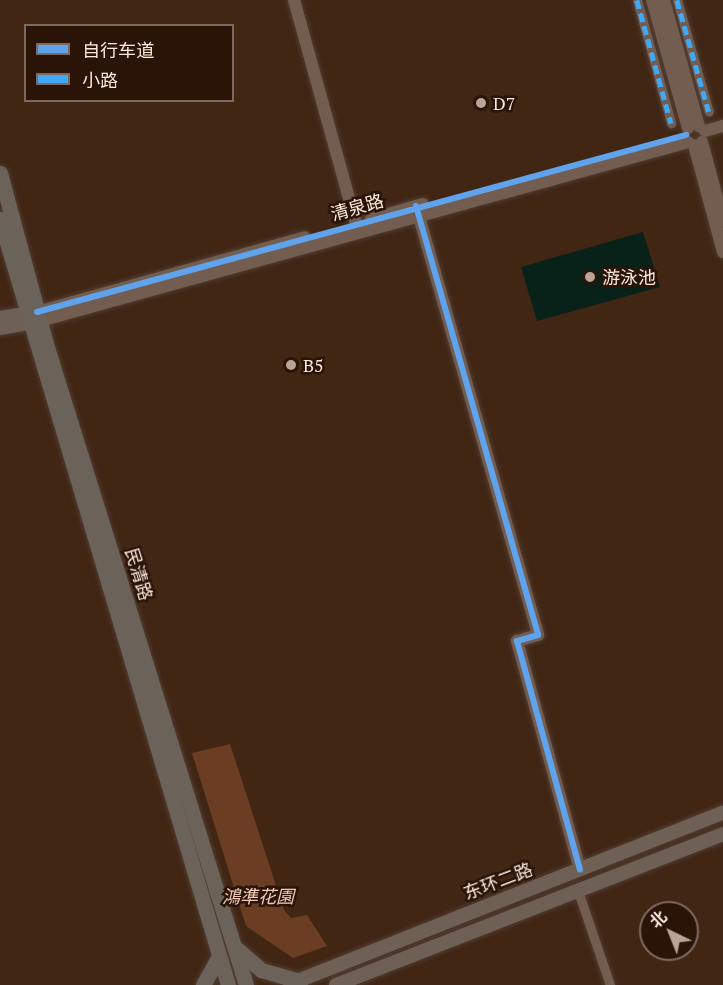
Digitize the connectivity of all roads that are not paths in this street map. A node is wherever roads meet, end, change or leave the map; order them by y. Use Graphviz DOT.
graph roads {
  1 [pos="294,0"];
  2 [pos="637,0"];
  3 [pos="652,0"];
  4 [pos="664,0"];
  5 [pos="678,0"];
  6 [pos="709,112"];
  7 [pos="671,123"];
  8 [pos="723,126"];
  9 [pos="695,136"];
  10 [pos="0,173"];
  11 [pos="417,210"];
  12 [pos="0,219"];
  13 [pos="723,220"];
  14 [pos="357,227"];
  15 [pos="723,252"];
  16 [pos="33,317"];
  17 [pos="0,318"];
  18 [pos="0,328"];
  19 [pos="723,813"];
  20 [pos="723,834"];
  21 [pos="580,868"];
  22 [pos="578,891"];
  23 [pos="236,948"];
  24 [pos="219,956"];
  25 [pos="294,983"];
  26 [pos="203,985"];
  27 [pos="228,985"];
  28 [pos="246,985"];
  29 [pos="336,985"];
  30 [pos="610,985"];
  1 -- 14 [label="street"];
  2 -- 7 [label="street"];
  3 -- 9 [label="street"];
  4 -- 9 [label="street"];
  5 -- 6 [label="street"];
  8 -- 9 [label="street, 清泉路"];
  9 -- 11 [label="street, 清泉路"];
  9 -- 13 [label="street"];
  9 -- 15 [label="street"];
  10 -- 16 [label="main road, 民清路"];
  11 -- 14 [label="street, 清泉路"];
  11 -- 21 [label="street"];
  12 -- 16 [label="main road, 民清路"];
  14 -- 16 [label="street, 清泉路"];
  16 -- 17 [label="main road, 清泉路"];
  16 -- 18 [label="main road, 清泉路"];
  16 -- 23 [label="main road, 民清路"];
  16 -- 24 [label="main road, 民清路"];
  19 -- 21 [label="main road, 东环二路"];
  20 -- 22 [label="main road, 东环二路"];
  21 -- 25 [label="main road, 东环二路"];
  22 -- 29 [label="main road, 东环二路"];
  22 -- 30 [label="street"];
  23 -- 25 [label="main road"];
  23 -- 28 [label="main road, 民清路"];
  24 -- 26 [label="main road"];
  24 -- 27 [label="main road, 民清路"];
}
